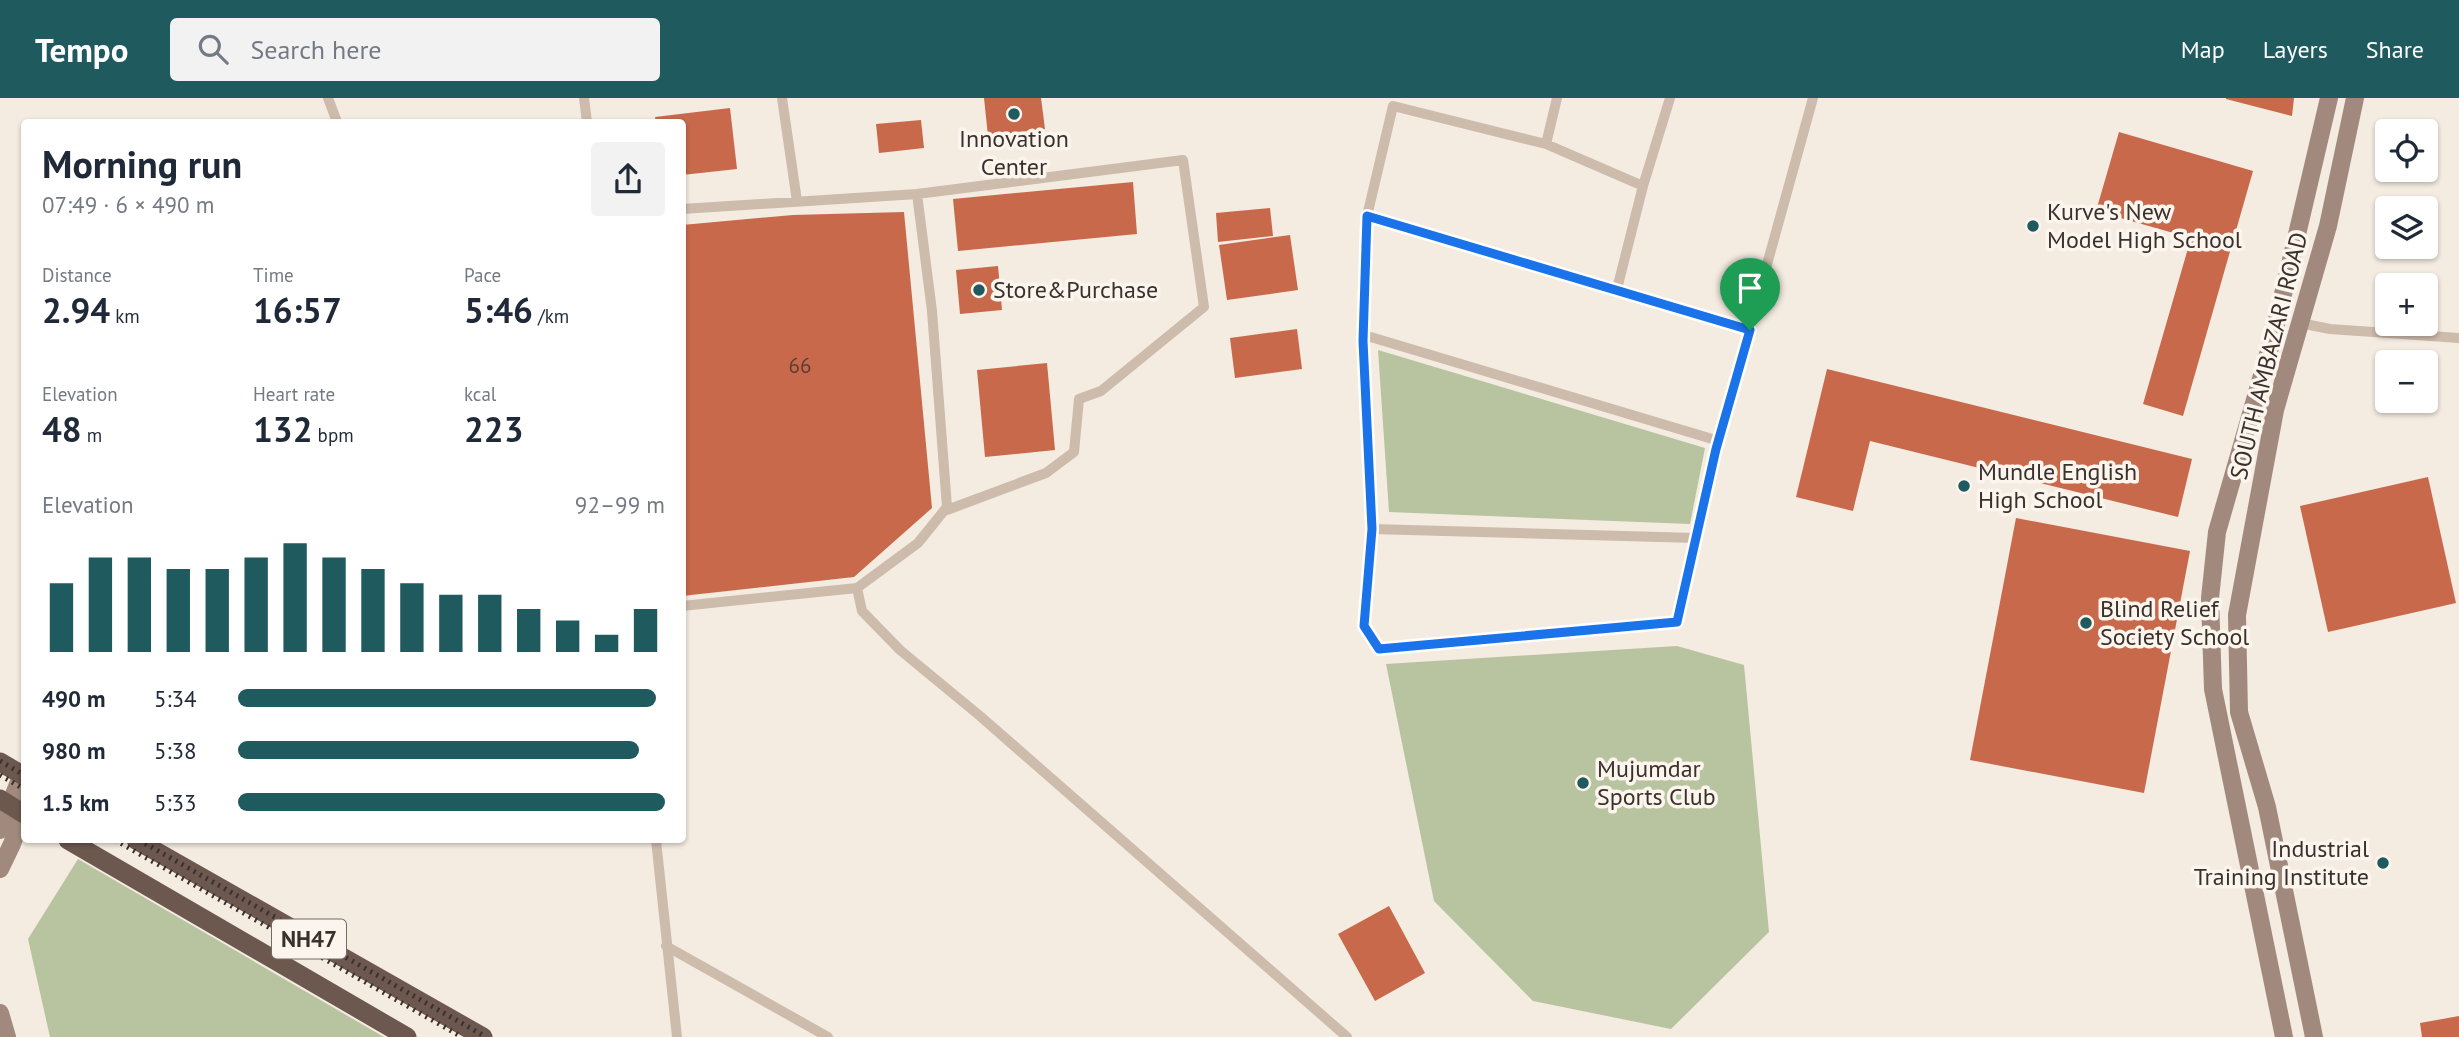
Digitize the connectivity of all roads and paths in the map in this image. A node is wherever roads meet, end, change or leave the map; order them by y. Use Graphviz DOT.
graph roads {
  1 [pos="328,98"];
  2 [pos="584,98"];
  3 [pos="782,98"];
  4 [pos="1556,98"];
  5 [pos="1670,98"];
  6 [pos="1813,98"];
  7 [pos="2329,98"];
  8 [pos="2355,98"];
  9 [pos="336,119"];
  10 [pos="587,119"];
  11 [pos="1546,144"];
  12 [pos="1643,186"];
  13 [pos="917,194"];
  14 [pos="797,201"];
  15 [pos="686,209"];
  16 [pos="1367,216"];
  17 [pos="1617,289"];
  18 [pos="2300,323"];
  19 [pos="1750,330"];
  20 [pos="1364,335"];
  21 [pos="2459,338"];
  22 [pos="1719,441"];
  23 [pos="947,510"];
  24 [pos="1372,529"];
  25 [pos="1696,538"];
  26 [pos="857,588"];
  27 [pos="686,606"];
  28 [pos="0,762"];
  29 [pos="21,774"];
  30 [pos="21,784"];
  31 [pos="16,808"];
  32 [pos="0,830"];
  33 [pos="73,843"];
  34 [pos="141,843"];
  35 [pos="656,843"];
  36 [pos="0,869"];
  37 [pos="666,946"];
  38 [pos="0,1013"];
  39 [pos="7,1037"];
  40 [pos="407,1037"];
  41 [pos="483,1037"];
  42 [pos="677,1037"];
  43 [pos="828,1037"];
  44 [pos="1347,1037"];
  45 [pos="2284,1037"];
  46 [pos="2314,1037"];
  1 -- 9 [label="lane"];
  2 -- 10 [label="lane"];
  3 -- 14 [label="lane"];
  4 -- 11 [label="lane"];
  5 -- 12 [label="lane"];
  6 -- 19 [label="lane"];
  7 -- 45 [label="main road, SOUTH AMBAZARI ROAD"];
  8 -- 18 [label="main road, SOUTH AMBAZARI ROAD"];
  11 -- 12 [label="lane"];
  11 -- 16 [label="lane"];
  12 -- 17 [label="lane"];
  13 -- 14 [label="lane"];
  13 -- 23 [label="lane"];
  13 -- 23 [label="lane"];
  14 -- 15 [label="lane"];
  16 -- 17 [label="lane"];
  16 -- 20 [label="lane"];
  17 -- 19 [label="lane"];
  18 -- 21 [label="lane"];
  18 -- 46 [label="main road, SOUTH AMBAZARI ROAD"];
  19 -- 22 [label="lane"];
  20 -- 22 [label="lane"];
  20 -- 24 [label="lane"];
  22 -- 25 [label="lane"];
  23 -- 26 [label="lane"];
  24 -- 25 [label="lane"];
  24 -- 25 [label="lane"];
  26 -- 27 [label="lane"];
  26 -- 44 [label="lane"];
  28 -- 29 [label="highway"];
  30 -- 31 [label="main road"];
  31 -- 32 [label="main road"];
  31 -- 36 [label="main road"];
  33 -- 40 [label="highway, NH47"];
  34 -- 41 [label="highway, NH47"];
  35 -- 37 [label="lane"];
  37 -- 42 [label="lane"];
  37 -- 43 [label="lane"];
  38 -- 39 [label="main road"];
}
